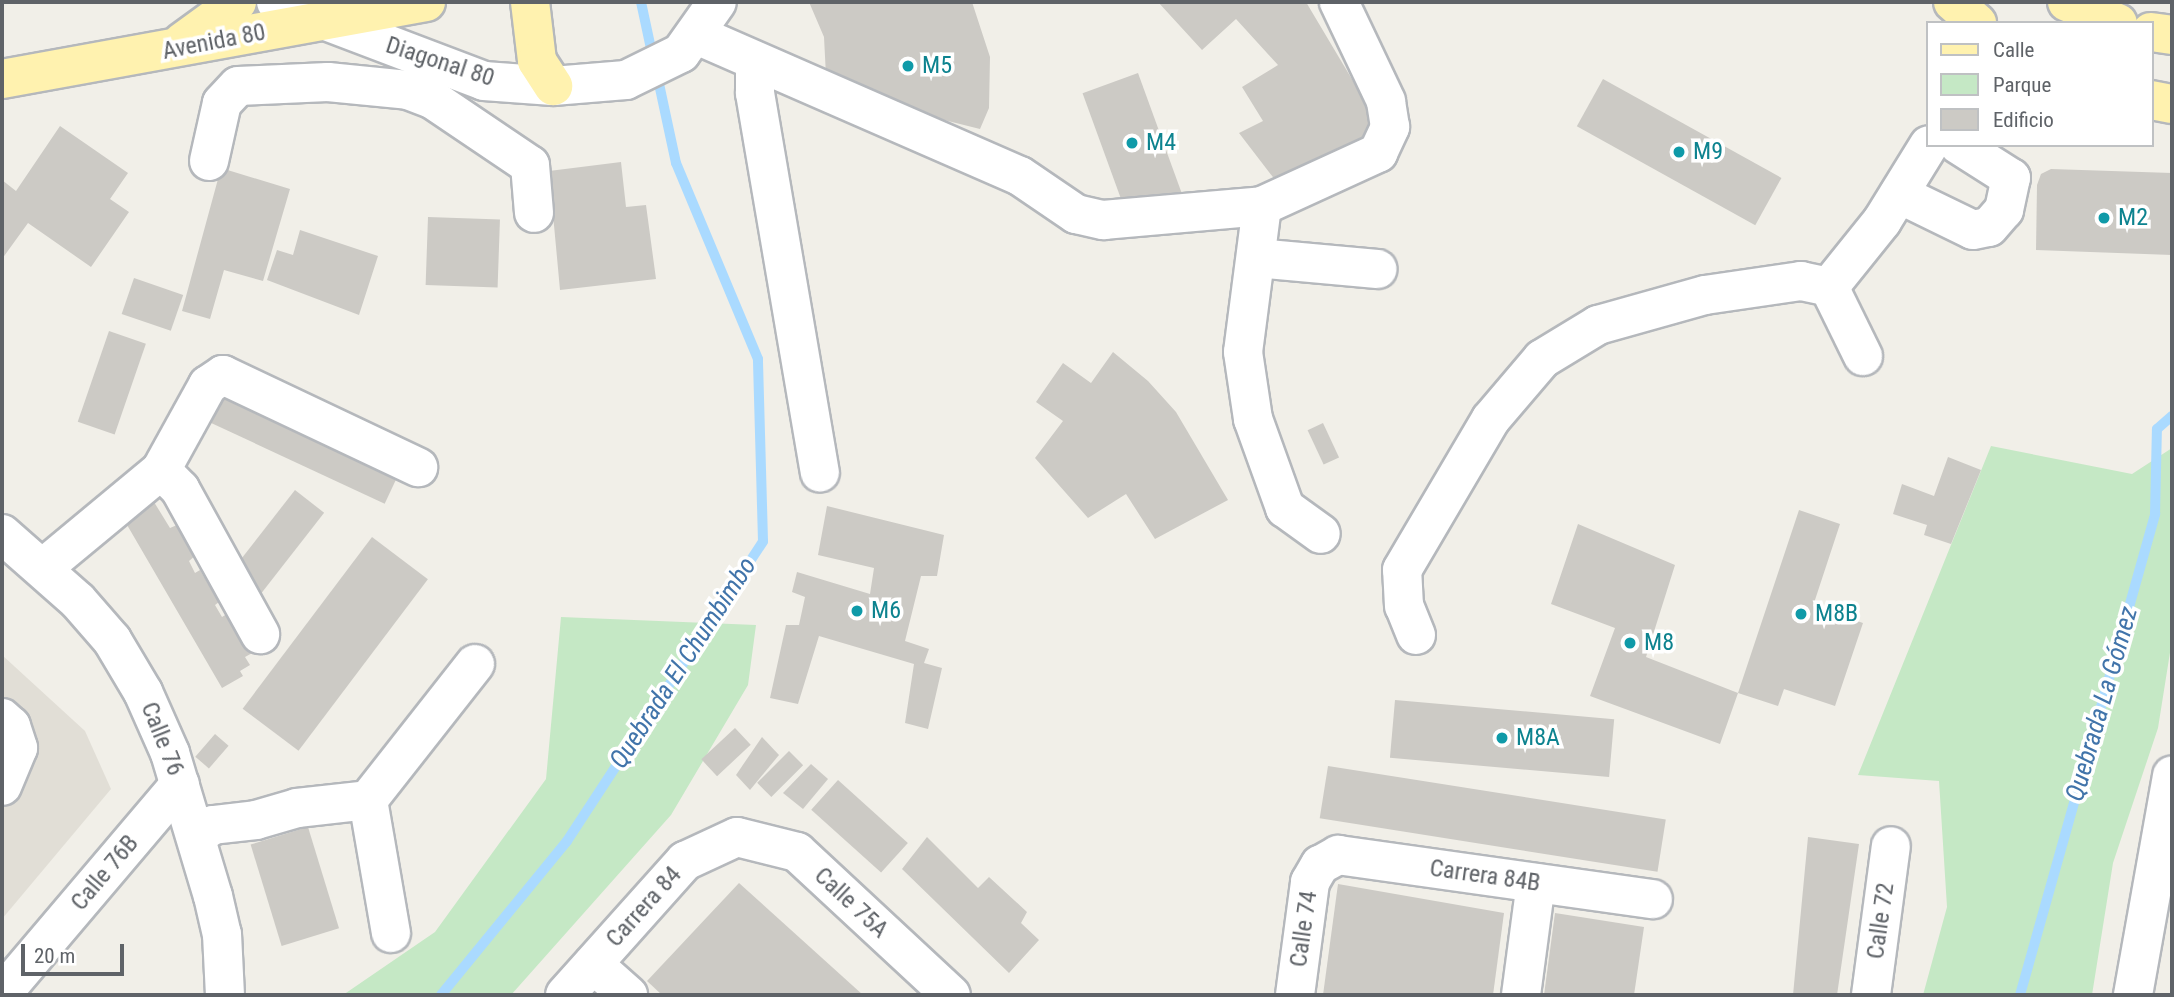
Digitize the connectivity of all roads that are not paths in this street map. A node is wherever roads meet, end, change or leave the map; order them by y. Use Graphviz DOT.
graph roads {
  1 [pos="237,2"];
  2 [pos="276,2"];
  3 [pos="426,2"];
  4 [pos="530,2"];
  5 [pos="717,2"];
  6 [pos="1339,2"];
  7 [pos="1953,2"];
  8 [pos="2067,2"];
  9 [pos="1975,21"];
  10 [pos="2113,21"];
  11 [pos="321,22"];
  12 [pos="2153,32"];
  13 [pos="2172,35"];
  14 [pos="689,44"];
  15 [pos="165,52"];
  16 [pos="765,68"];
  17 [pos="410,73"];
  18 [pos="2,79"];
  19 [pos="553,86"];
  20 [pos="2153,100"];
  21 [pos="2172,104"];
  22 [pos="1928,147"];
  23 [pos="1962,147"];
  24 [pos="209,161"];
  25 [pos="1899,194"];
  26 [pos="1262,206"];
  27 [pos="534,213"];
  28 [pos="1256,258"];
  29 [pos="1378,269"];
  30 [pos="1829,287"];
  31 [pos="1863,356"];
  32 [pos="418,467"];
  33 [pos="161,470"];
  34 [pos="820,472"];
  35 [pos="2,534"];
  36 [pos="1321,534"];
  37 [pos="43,568"];
  38 [pos="260,634"];
  39 [pos="1416,635"];
  40 [pos="475,664"];
  41 [pos="2,718"];
  42 [pos="2172,775"];
  43 [pos="180,784"];
  44 [pos="2,786"];
  45 [pos="368,800"];
  46 [pos="197,836"];
  47 [pos="737,837"];
  48 [pos="1891,846"];
  49 [pos="1320,865"];
  50 [pos="1536,883"];
  51 [pos="1653,899"];
  52 [pos="391,933"];
  53 [pos="593,964"];
  54 [pos="2,993"];
  55 [pos="225,995"];
  56 [pos="565,995"];
  57 [pos="628,995"];
  58 [pos="951,995"];
  59 [pos="1295,995"];
  60 [pos="1521,995"];
  61 [pos="1871,995"];
  62 [pos="2133,995"];
  1 -- 15 [label="main road"];
  2 -- 11 [label="street, Diagonal 80"];
  3 -- 11 [label="main road, Avenida 80"];
  4 -- 19 [label="main road"];
  5 -- 14 [label="street"];
  6 -- 26 [label="street"];
  7 -- 9 [label="main road"];
  8 -- 10 [label="main road"];
  11 -- 15 [label="main road, Avenida 80"];
  11 -- 17 [label="street, Diagonal 80"];
  12 -- 13 [label="main road"];
  14 -- 16 [label="street"];
  14 -- 19 [label="street, Diagonal 80"];
  15 -- 18 [label="main road, Avenida 80"];
  16 -- 26 [label="street"];
  16 -- 34 [label="street"];
  17 -- 19 [label="street, Diagonal 80"];
  17 -- 24 [label="street"];
  17 -- 27 [label="street"];
  20 -- 21 [label="main road"];
  22 -- 25 [label="street"];
  23 -- 25 [label="street"];
  25 -- 30 [label="street"];
  26 -- 28 [label="street"];
  28 -- 29 [label="street"];
  28 -- 36 [label="street"];
  30 -- 31 [label="street"];
  30 -- 39 [label="street"];
  32 -- 33 [label="street"];
  33 -- 37 [label="street"];
  33 -- 38 [label="street"];
  35 -- 37 [label="street, Calle 76"];
  37 -- 43 [label="street, Calle 76"];
  40 -- 45 [label="street"];
  41 -- 44 [label="street"];
  42 -- 62 [label="street"];
  43 -- 46 [label="street, Calle 76"];
  43 -- 54 [label="street, Calle 76B"];
  45 -- 46 [label="street"];
  45 -- 52 [label="street"];
  46 -- 55 [label="street, Calle 76"];
  47 -- 53 [label="street, Carrera 84"];
  47 -- 58 [label="street, Calle 75A"];
  48 -- 61 [label="street, Calle 72"];
  49 -- 50 [label="street, Carrera 84B"];
  49 -- 59 [label="street, Calle 74"];
  50 -- 51 [label="street, Carrera 84B"];
  50 -- 60 [label="street"];
  53 -- 56 [label="street, Carrera 84"];
  53 -- 57 [label="street"];
}
